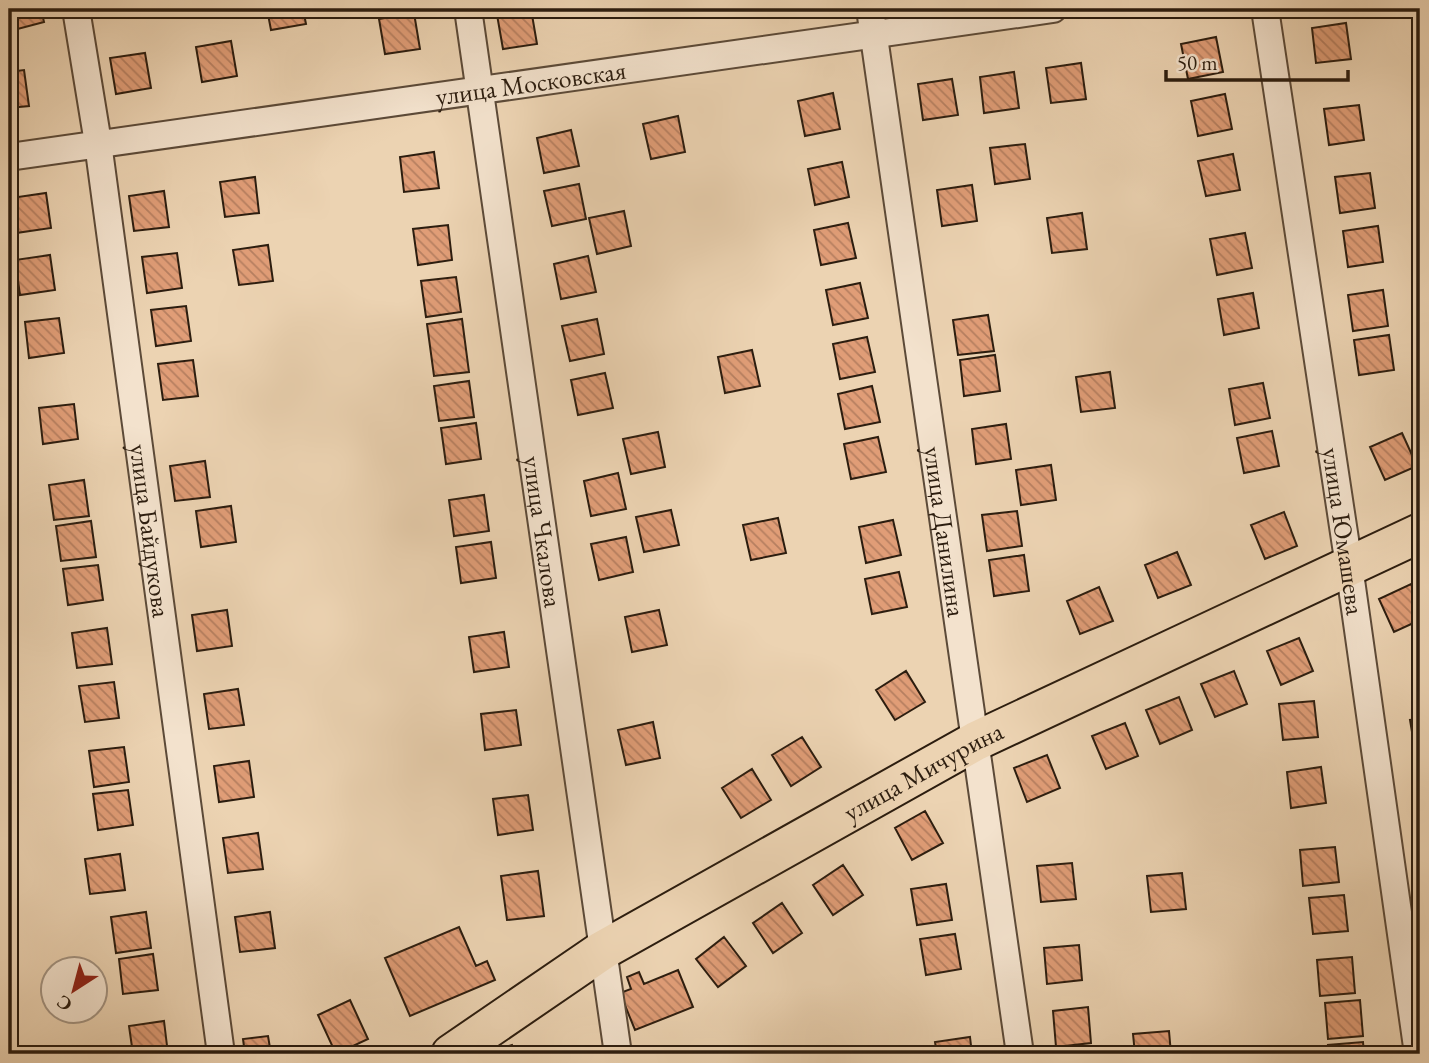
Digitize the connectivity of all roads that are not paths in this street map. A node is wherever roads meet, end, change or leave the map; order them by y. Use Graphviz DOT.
graph roads {
  1 [pos="76,9"];
  2 [pos="468,9"];
  3 [pos="870,9"];
  4 [pos="1053,9"];
  5 [pos="1265,9"];
  6 [pos="874,36"];
  7 [pos="481,91"];
  8 [pos="98,144"];
  9 [pos="9,157"];
  10 [pos="1420,533"];
  11 [pos="1349,566"];
  12 [pos="976,741"];
  13 [pos="603,950"];
  14 [pos="221,1054"];
  15 [pos="451,1054"];
  16 [pos="618,1054"];
  17 [pos="1020,1054"];
  18 [pos="1418,1054"];
  1 -- 8 [label="street, улица Байдукова"];
  2 -- 7 [label="street, улица Чкалова"];
  3 -- 6 [label="street, улица Данилина"];
  4 -- 6 [label="street, улица Московская"];
  5 -- 11 [label="street, улица Юмашева"];
  6 -- 7 [label="street, улица Московская"];
  6 -- 12 [label="street, улица Данилина"];
  7 -- 8 [label="street, улица Московская"];
  7 -- 13 [label="street, улица Чкалова"];
  8 -- 9 [label="street, улица Московская"];
  8 -- 14 [label="street, улица Байдукова"];
  10 -- 11 [label="main road, улица Мичурина"];
  11 -- 12 [label="main road, улица Мичурина"];
  11 -- 18 [label="street, улица Юмашева"];
  12 -- 13 [label="main road, улица Мичурина"];
  12 -- 17 [label="street, улица Данилина"];
  13 -- 15 [label="main road, улица Мичурина"];
  13 -- 16 [label="street, улица Чкалова"];
}
